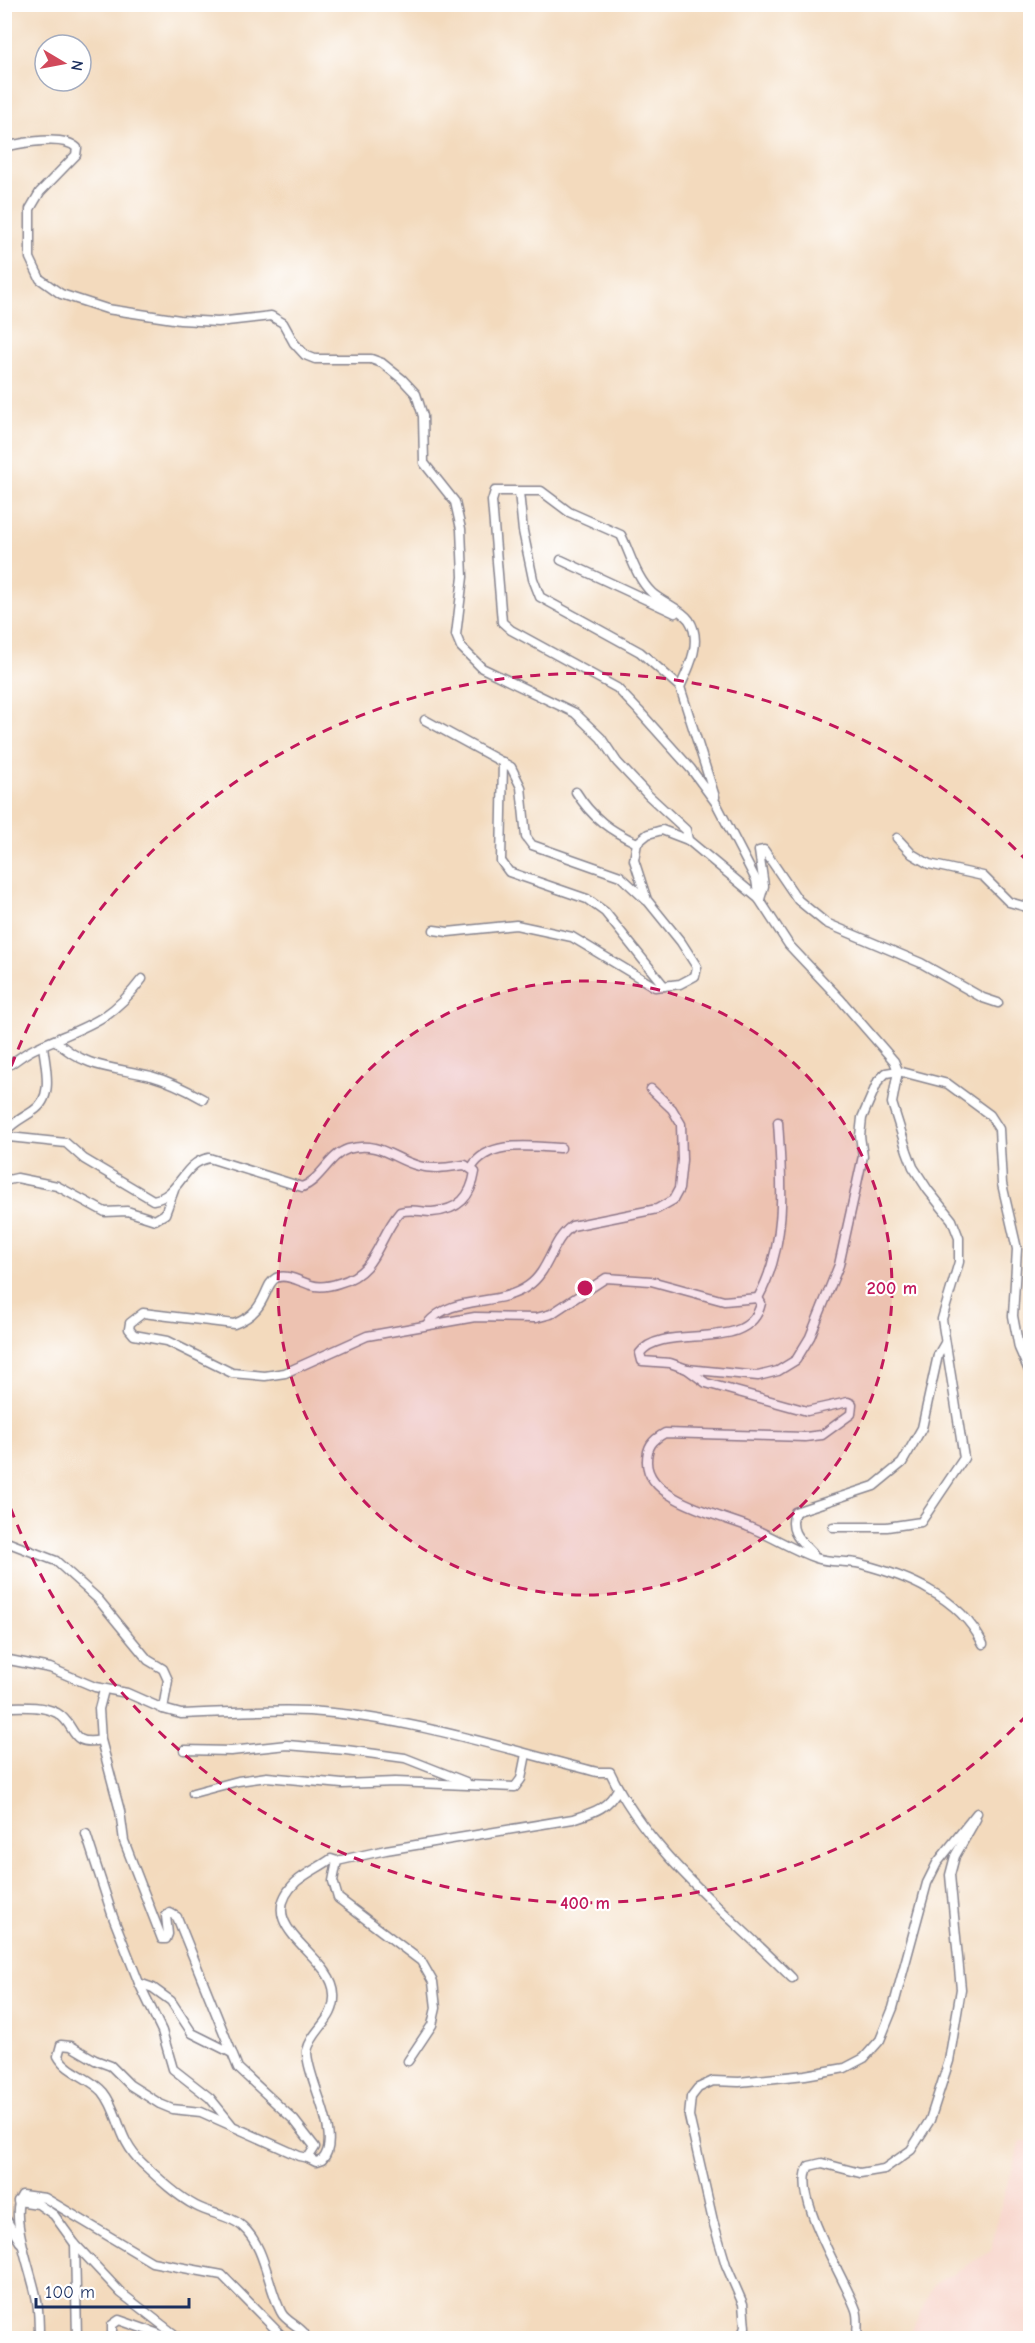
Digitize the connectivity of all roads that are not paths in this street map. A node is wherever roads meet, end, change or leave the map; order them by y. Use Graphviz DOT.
graph roads {
  1 [pos="4,147"];
  2 [pos="519,492"];
  3 [pos="561,560"];
  4 [pos="689,620"];
  5 [pos="680,687"];
  6 [pos="425,720"];
  7 [pos="503,762"];
  8 [pos="576,792"];
  9 [pos="716,803"];
  10 [pos="897,838"];
  11 [pos="688,840"];
  12 [pos="638,843"];
  13 [pos="759,899"];
  14 [pos="647,900"];
  15 [pos="1030,908"];
  16 [pos="434,930"];
  17 [pos="142,979"];
  18 [pos="664,986"];
  19 [pos="998,1003"];
  20 [pos="56,1041"];
  21 [pos="43,1045"];
  22 [pos="4,1068"];
  23 [pos="898,1071"];
  24 [pos="651,1089"];
  25 [pos="203,1099"];
  26 [pos="778,1122"];
  27 [pos="561,1148"];
  28 [pos="472,1167"];
  29 [pos="4,1181"];
  30 [pos="174,1190"];
  31 [pos="758,1298"];
  32 [pos="426,1325"];
  33 [pos="945,1343"];
  34 [pos="687,1369"];
  35 [pos="1030,1373"];
  36 [pos="833,1527"];
  37 [pos="4,1540"];
  38 [pos="818,1559"];
  39 [pos="983,1644"];
  40 [pos="4,1659"];
  41 [pos="104,1690"];
  42 [pos="4,1707"];
  43 [pos="163,1709"];
  44 [pos="101,1740"];
  45 [pos="184,1750"];
  46 [pos="526,1754"];
  47 [pos="473,1785"];
  48 [pos="618,1789"];
  49 [pos="193,1793"];
  50 [pos="86,1833"];
  51 [pos="337,1861"];
  52 [pos="792,1978"];
  53 [pos="139,1983"];
  54 [pos="232,2053"];
  55 [pos="408,2061"];
  56 [pos="237,2129"];
  57 [pos="308,2158"];
  58 [pos="18,2201"];
  59 [pos="4,2216"];
  60 [pos="75,2244"];
  61 [pos="26,2253"];
  62 [pos="39,2338"];
  63 [pos="77,2338"];
  64 [pos="112,2338"];
  65 [pos="170,2338"];
  66 [pos="179,2338"];
  67 [pos="284,2338"];
  68 [pos="303,2338"];
  69 [pos="741,2338"];
  70 [pos="856,2338"];
  1 -- 11 [label="street"];
  2 -- 4 [label="street"];
  2 -- 5 [label="street"];
  2 -- 9 [label="street"];
  3 -- 4 [label="street"];
  4 -- 5 [label="street"];
  5 -- 9 [label="street"];
  6 -- 7 [label="street"];
  7 -- 14 [label="street"];
  7 -- 18 [label="street"];
  8 -- 12 [label="street"];
  9 -- 13 [label="street"];
  10 -- 15 [label="street"];
  11 -- 12 [label="street"];
  11 -- 13 [label="street"];
  12 -- 14 [label="street"];
  13 -- 19 [label="street"];
  13 -- 23 [label="street"];
  14 -- 18 [label="street"];
  16 -- 18 [label="street"];
  17 -- 20 [label="street"];
  20 -- 21 [label="street"];
  20 -- 25 [label="street"];
  21 -- 22 [label="street"];
  21 -- 30 [label="street"];
  23 -- 33 [label="street"];
  23 -- 34 [label="street"];
  23 -- 35 [label="street"];
  24 -- 32 [label="street"];
  26 -- 31 [label="street"];
  27 -- 28 [label="street"];
  28 -- 30 [label="street"];
  28 -- 32 [label="street"];
  29 -- 30 [label="street"];
  31 -- 32 [label="street"];
  31 -- 34 [label="street"];
  33 -- 36 [label="street"];
  33 -- 38 [label="street"];
  34 -- 38 [label="street"];
  37 -- 43 [label="street"];
  38 -- 39 [label="street"];
  40 -- 41 [label="street"];
  41 -- 43 [label="street"];
  41 -- 44 [label="street"];
  42 -- 44 [label="street"];
  43 -- 46 [label="street"];
  44 -- 54 [label="street"];
  45 -- 47 [label="street"];
  46 -- 47 [label="street"];
  46 -- 48 [label="street"];
  47 -- 49 [label="street"];
  48 -- 51 [label="street"];
  48 -- 52 [label="street"];
  50 -- 53 [label="street"];
  51 -- 55 [label="street"];
  51 -- 57 [label="street"];
  53 -- 54 [label="street"];
  53 -- 56 [label="street"];
  54 -- 57 [label="street"];
  56 -- 57 [label="street"];
  56 -- 68 [label="street"];
  58 -- 60 [label="street"];
  58 -- 61 [label="street"];
  58 -- 67 [label="street"];
  59 -- 61 [label="street"];
  60 -- 63 [label="street"];
  60 -- 66 [label="street"];
  61 -- 62 [label="street"];
  64 -- 65 [label="street"];
  69 -- 70 [label="street"];
}
